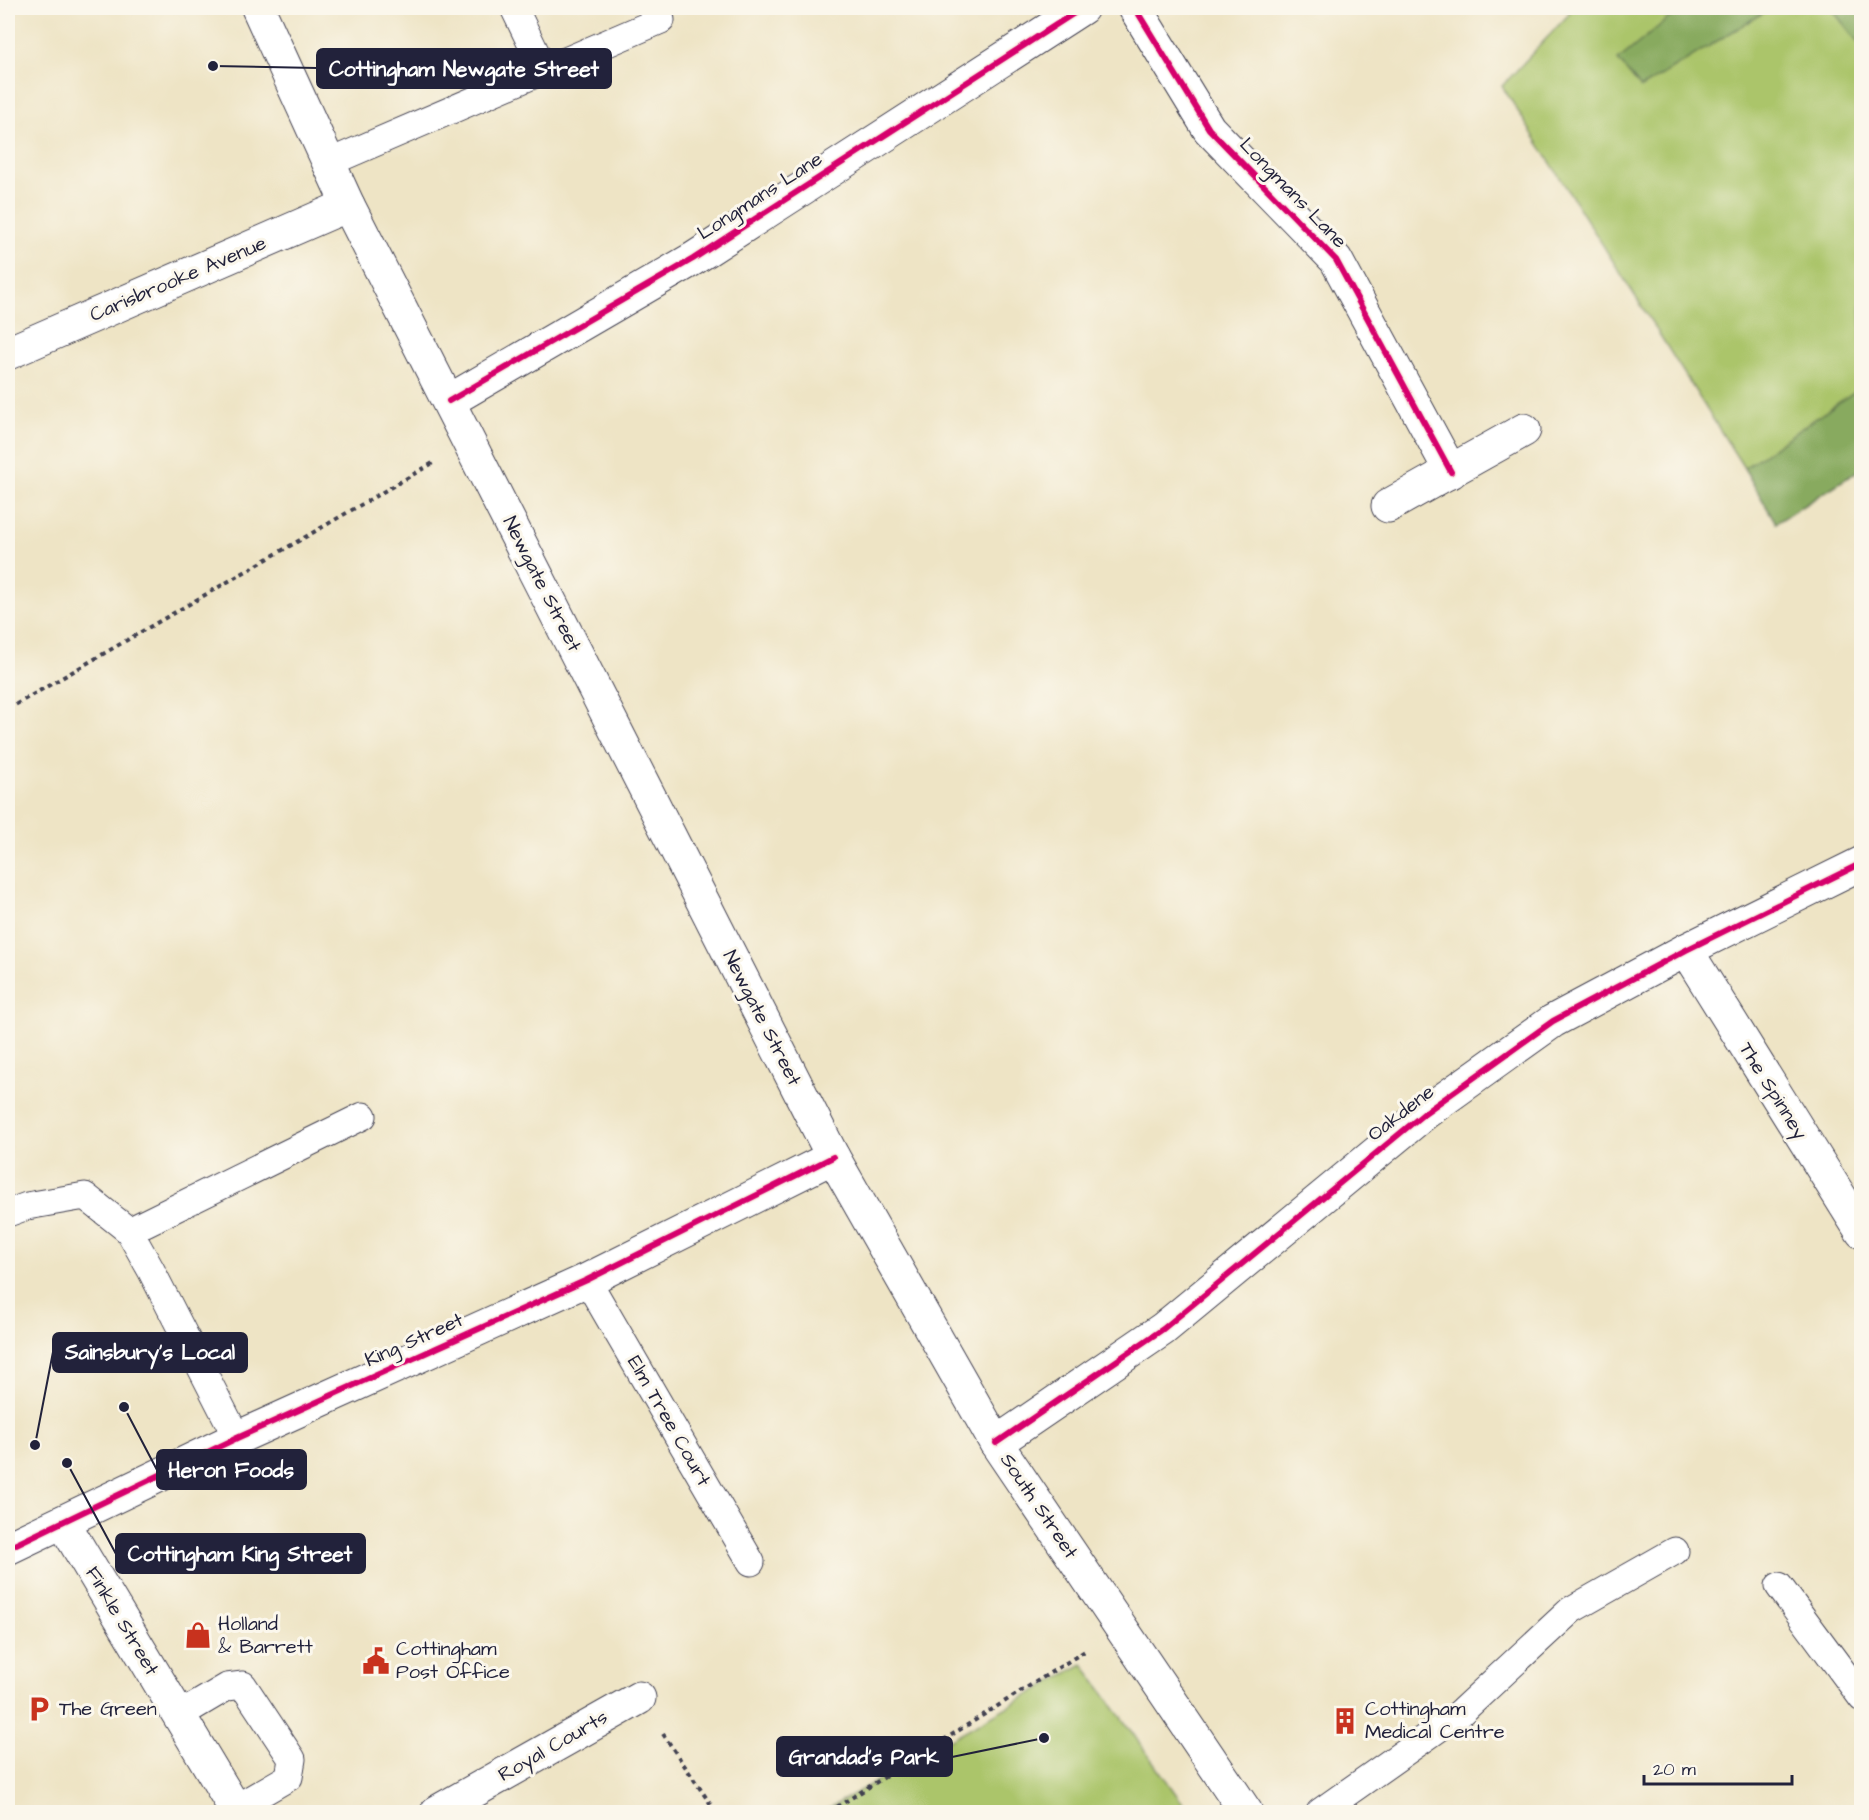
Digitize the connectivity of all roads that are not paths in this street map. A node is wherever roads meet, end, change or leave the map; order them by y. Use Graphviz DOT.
graph roads {
  1 [pos="258,8"];
  2 [pos="514,8"];
  3 [pos="1082,8"];
  4 [pos="1135,8"];
  5 [pos="661,20"];
  6 [pos="544,70"];
  7 [pos="328,163"];
  8 [pos="348,205"];
  9 [pos="8,353"];
  10 [pos="449,401"];
  11 [pos="1524,430"];
  12 [pos="1451,472"];
  13 [pos="1388,506"];
  14 [pos="1862,863"];
  15 [pos="1686,950"];
  16 [pos="363,1116"];
  17 [pos="833,1157"];
  18 [pos="8,1214"];
  19 [pos="129,1231"];
  20 [pos="1862,1232"];
  21 [pos="587,1280"];
  22 [pos="237,1438"];
  23 [pos="996,1443"];
  24 [pos="63,1522"];
  25 [pos="8,1548"];
  26 [pos="1675,1551"];
  27 [pos="751,1562"];
  28 [pos="1779,1586"];
  29 [pos="639,1698"];
  30 [pos="1862,1698"];
  31 [pos="178,1716"];
  32 [pos="236,1810"];
  33 [pos="437,1812"];
  34 [pos="1246,1812"];
  35 [pos="1320,1812"];
  1 -- 7 [label="street, Newgate Street"];
  2 -- 6 [label="lane"];
  3 -- 10 [label="street, Longmans Lane"];
  4 -- 12 [label="street, Longmans Lane"];
  5 -- 6 [label="lane"];
  6 -- 7 [label="lane"];
  7 -- 8 [label="street, Newgate Street"];
  8 -- 9 [label="street, Carisbrooke Avenue"];
  8 -- 10 [label="street, Newgate Street"];
  10 -- 17 [label="street, Newgate Street"];
  11 -- 12 [label="street"];
  12 -- 13 [label="street"];
  14 -- 15 [label="street, Oakdene"];
  15 -- 20 [label="street, The Spinney"];
  15 -- 23 [label="street, Oakdene"];
  16 -- 19 [label="lane"];
  17 -- 21 [label="street, King Street"];
  17 -- 23 [label="street, South Street"];
  18 -- 19 [label="lane"];
  19 -- 22 [label="lane"];
  21 -- 22 [label="street, King Street"];
  21 -- 27 [label="lane, Elm Tree Court"];
  22 -- 24 [label="street, King Street"];
  23 -- 34 [label="street, South Street"];
  24 -- 25 [label="street, King Street"];
  24 -- 31 [label="street, Finkle Street"];
  26 -- 35 [label="lane"];
  28 -- 30 [label="lane"];
  29 -- 33 [label="street, Royal Courts"];
  31 -- 32 [label="street, Finkle Street"];
  31 -- 32 [label="lane"];
}
